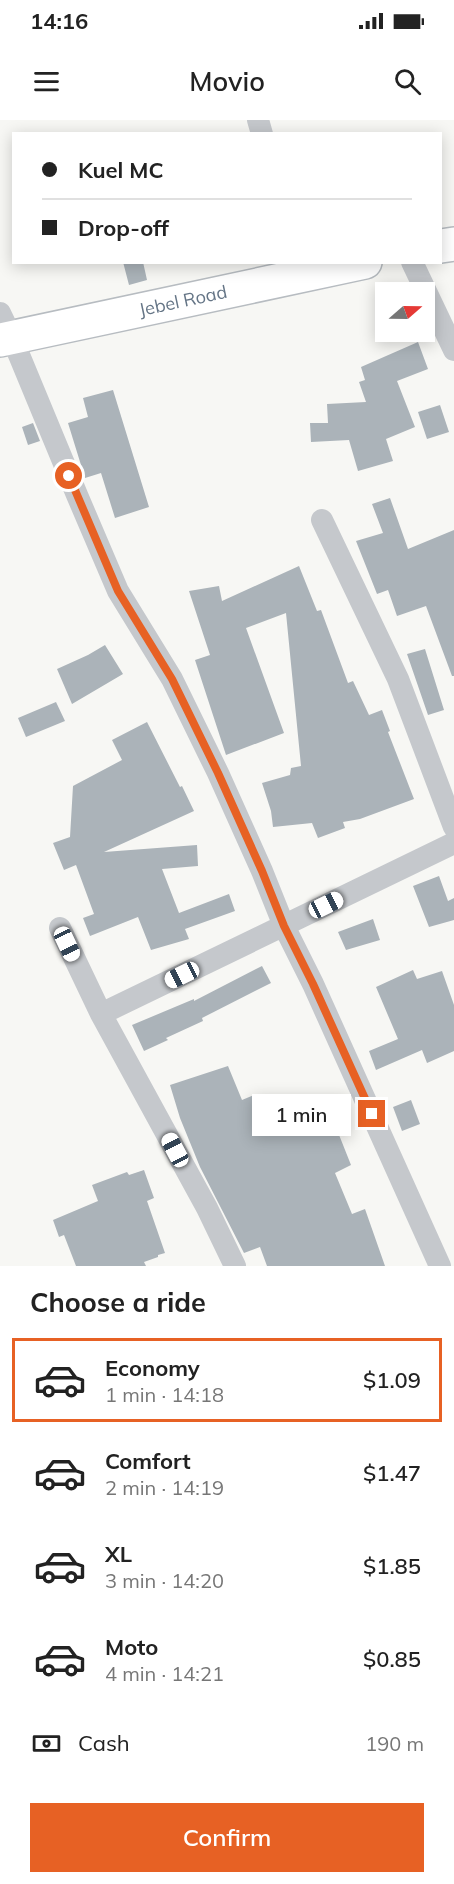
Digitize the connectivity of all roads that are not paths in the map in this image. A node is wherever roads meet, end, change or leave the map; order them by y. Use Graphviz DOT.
graph roads {
  1 [pos="347,264"];
  2 [pos="413,264"];
  3 [pos="302,269"];
  4 [pos="4,330"];
  5 [pos="454,350"];
  6 [pos="322,520"];
  7 [pos="454,828"];
  8 [pos="454,843"];
  9 [pos="284,926"];
  10 [pos="60,928"];
  11 [pos="101,1014"];
  12 [pos="235,1266"];
  13 [pos="440,1266"];
  1 -- 3 [label="main road, Jebel Road"];
  2 -- 5 [label="street"];
  3 -- 4 [label="main road, Jebel Road"];
  4 -- 9 [label="street"];
  6 -- 7 [label="street"];
  8 -- 9 [label="street"];
  9 -- 11 [label="street"];
  9 -- 13 [label="street"];
  10 -- 11 [label="street"];
  11 -- 12 [label="street"];
}
